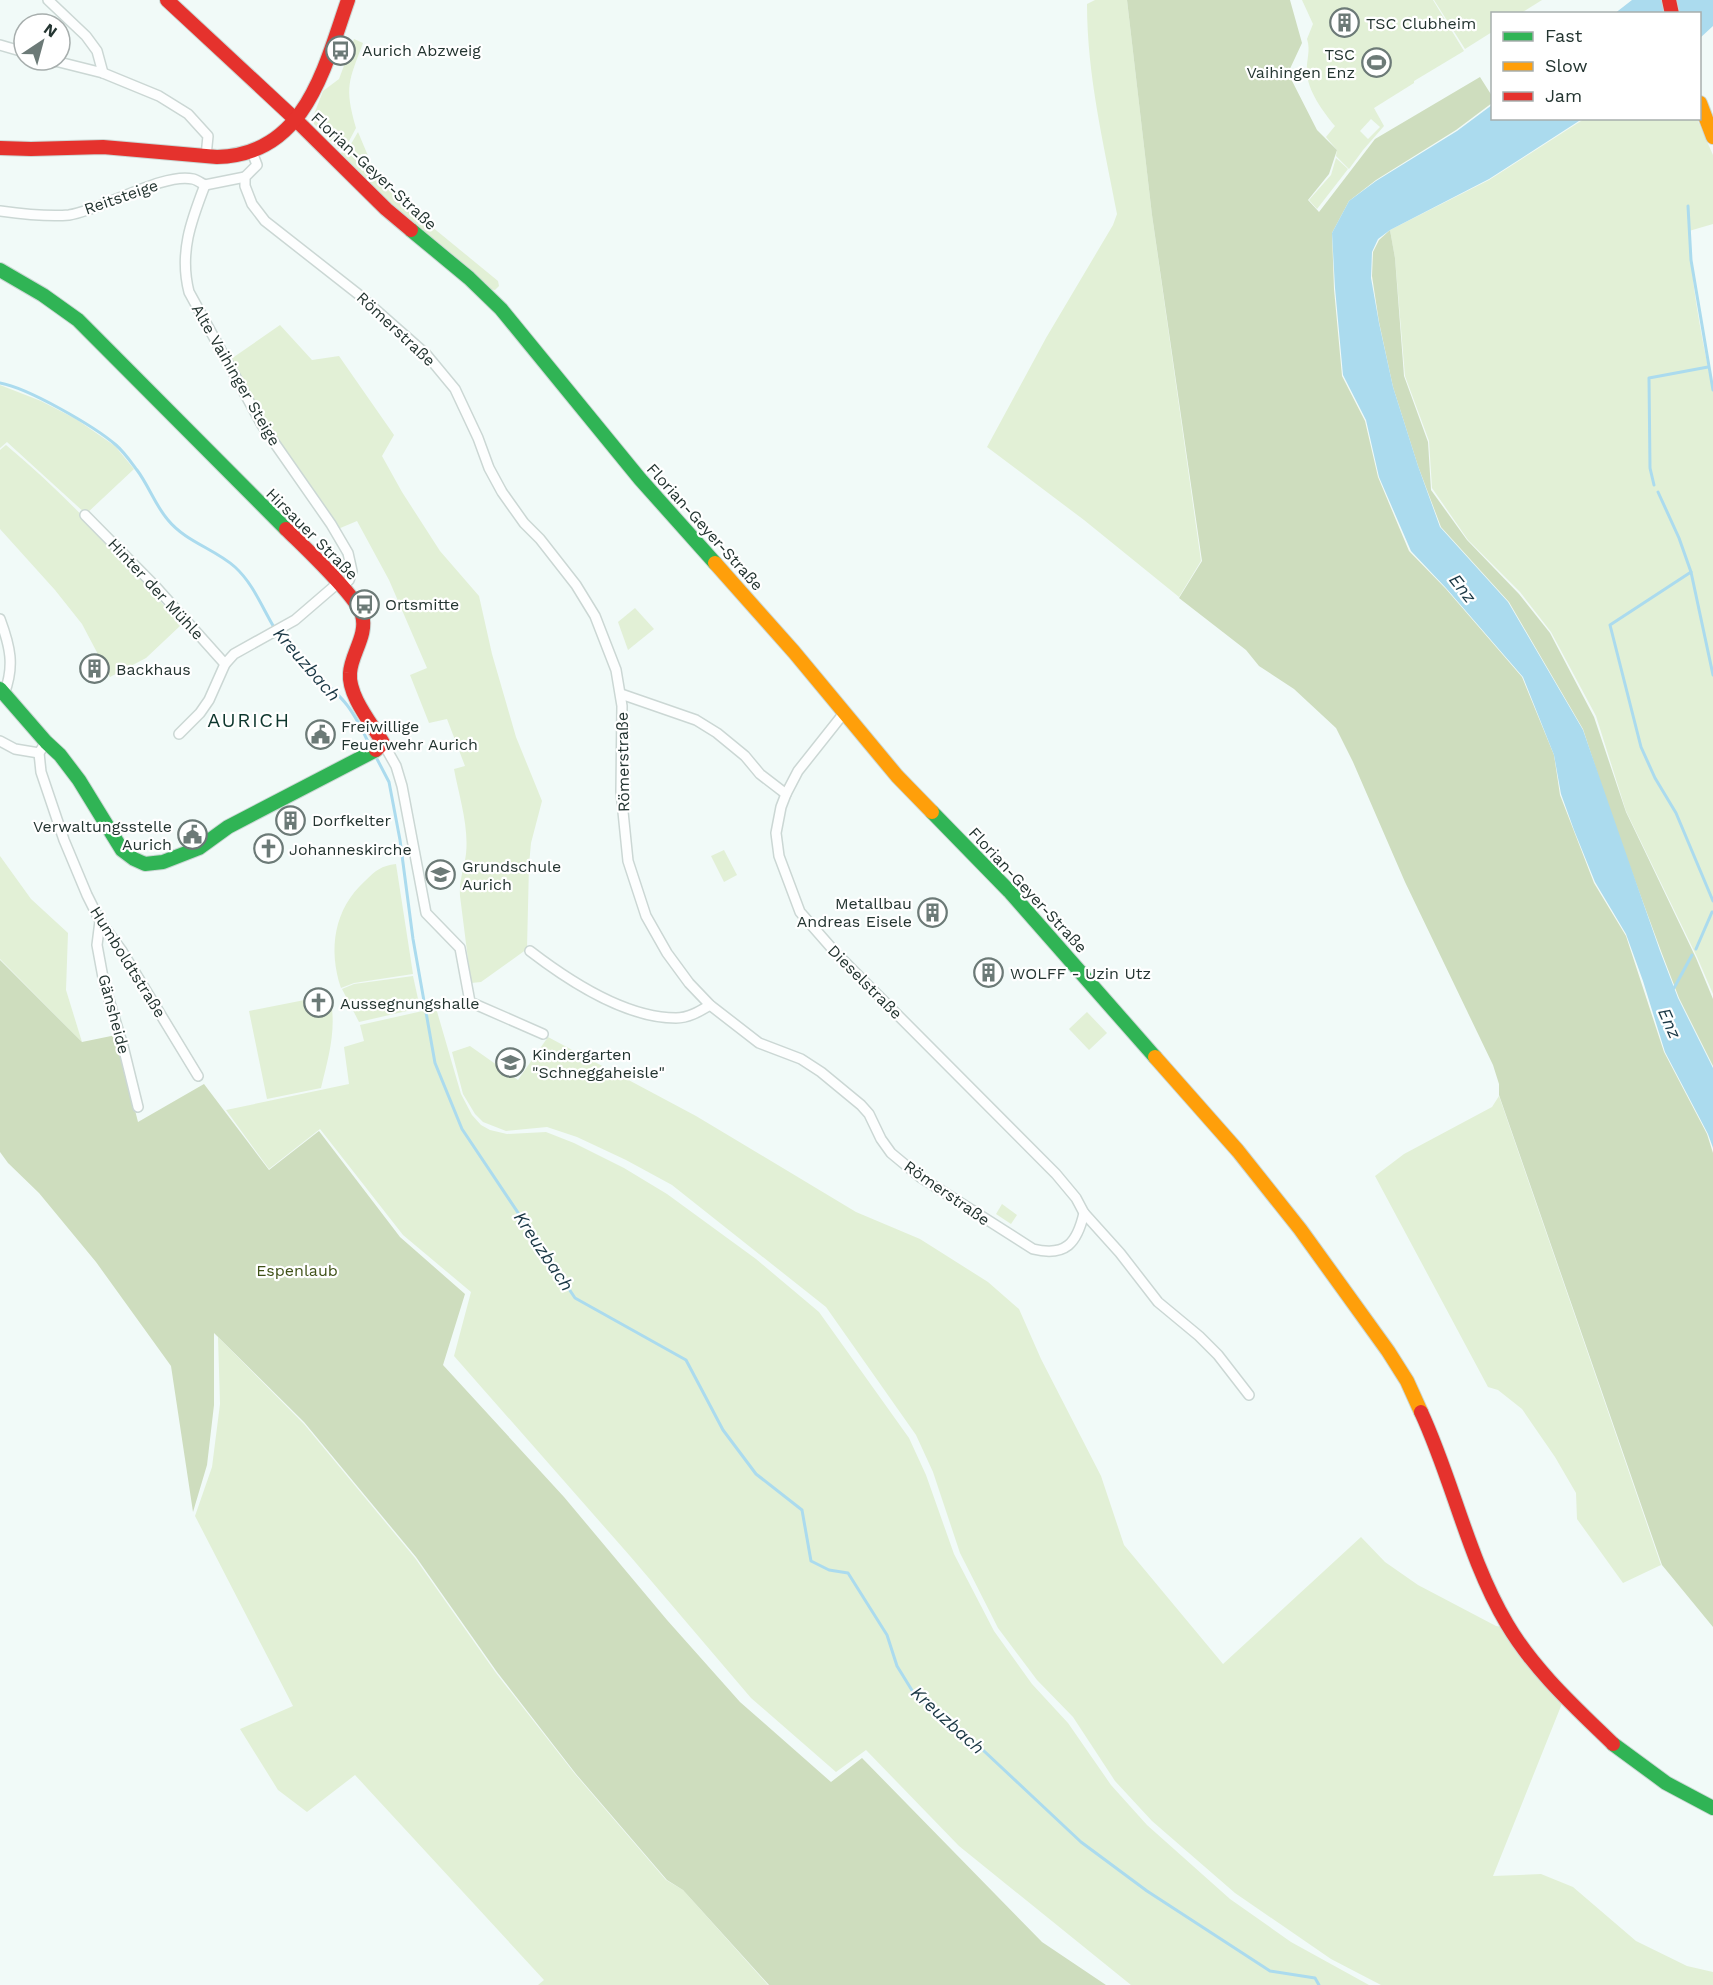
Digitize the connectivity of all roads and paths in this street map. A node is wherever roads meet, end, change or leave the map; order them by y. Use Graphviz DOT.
graph roads {
  1 [pos="48,0"];
  2 [pos="166,0"];
  3 [pos="348,0"];
  4 [pos="72,65"];
  5 [pos="103,73"];
  6 [pos="1701,106"];
  7 [pos="296,120"];
  8 [pos="1713,136"];
  9 [pos="0,148"];
  10 [pos="252,152"];
  11 [pos="206,156"];
  12 [pos="245,177"];
  13 [pos="205,184"];
  14 [pos="0,211"];
  15 [pos="0,270"];
  16 [pos="85,515"];
  17 [pos="340,585"];
  18 [pos="0,619"];
  19 [pos="225,664"];
  20 [pos="2,691"];
  21 [pos="621,694"];
  22 [pos="844,713"];
  23 [pos="179,734"];
  24 [pos="0,741"];
  25 [pos="43,747"];
  26 [pos="377,748"];
  27 [pos="786,794"];
  28 [pos="100,921"];
  29 [pos="531,951"];
  30 [pos="710,1005"];
  31 [pos="543,1034"];
  32 [pos="198,1076"];
  33 [pos="138,1107"];
  34 [pos="1084,1213"];
  35 [pos="1249,1395"];
  36 [pos="1713,1809"];
  1 -- 5 [label="street"];
  2 -- 7 [label="street, Florian-Geyer-Straße"];
  3 -- 7 [label="street"];
  4 -- 5 [label="street"];
  5 -- 11 [label="street"];
  6 -- 8 [label="street"];
  7 -- 10 [label="street"];
  7 -- 22 [label="street, Florian-Geyer-Straße"];
  9 -- 11 [label="street"];
  10 -- 11 [label="street"];
  10 -- 12 [label="street"];
  12 -- 13 [label="street"];
  12 -- 21 [label="street, Römerstraße"];
  13 -- 14 [label="street, Reitsteige"];
  13 -- 17 [label="street, Alte Vaihinger Steige"];
  15 -- 17 [label="street, Hirsauer Straße"];
  16 -- 19 [label="street, Hinter der Mühle"];
  17 -- 19 [label="street"];
  17 -- 26 [label="street, Hirsauer Straße"];
  18 -- 20 [label="street"];
  19 -- 23 [label="street"];
  20 -- 25 [label="street"];
  21 -- 27 [label="street"];
  21 -- 30 [label="street, Römerstraße"];
  22 -- 27 [label="street, Dieselstraße"];
  22 -- 36 [label="street, Florian-Geyer-Straße"];
  24 -- 25 [label="street"];
  25 -- 26 [label="street"];
  25 -- 28 [label="street, Humboldtstraße"];
  26 -- 31 [label="street"];
  27 -- 34 [label="street, Dieselstraße"];
  28 -- 32 [label="street, Humboldtstraße"];
  28 -- 33 [label="street, Gänsheide"];
  29 -- 30 [label="street"];
  30 -- 34 [label="street, Römerstraße"];
  34 -- 35 [label="street, Dieselstraße"];
}
